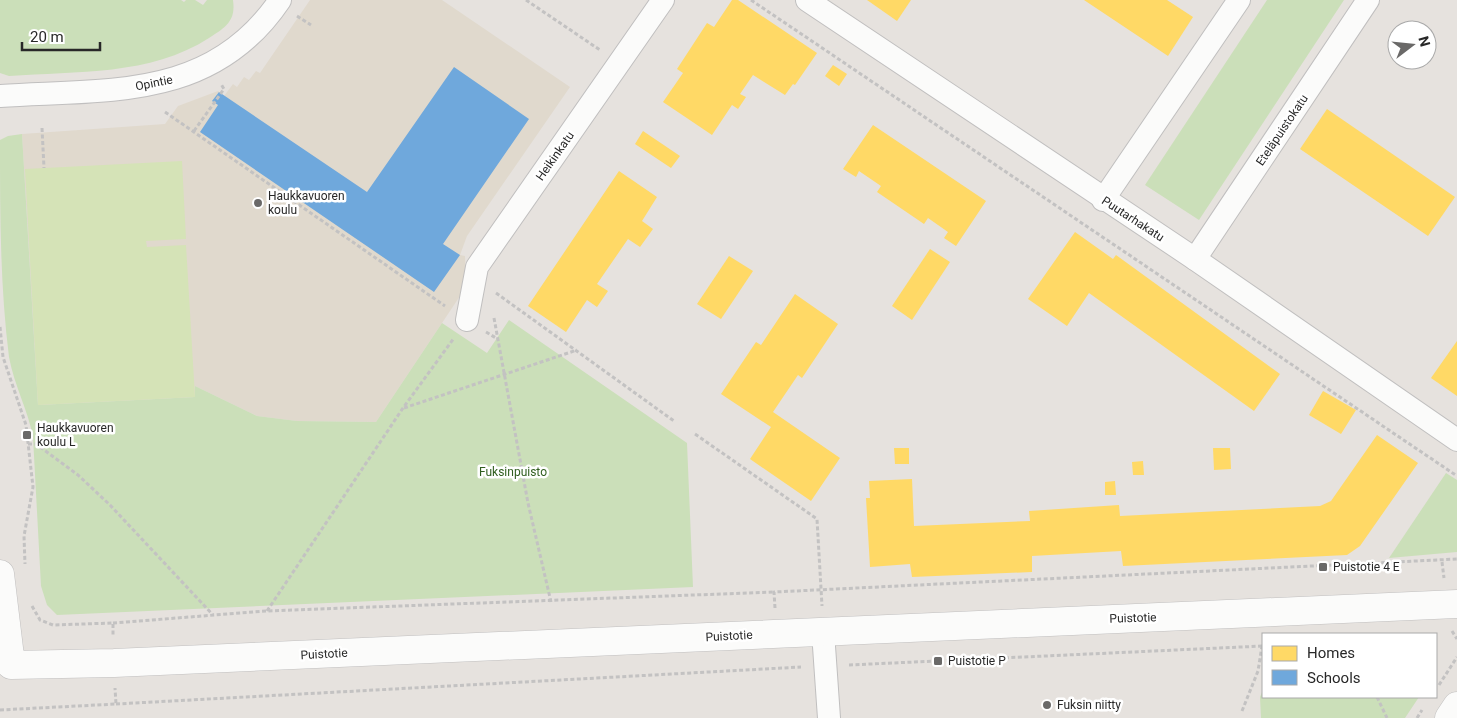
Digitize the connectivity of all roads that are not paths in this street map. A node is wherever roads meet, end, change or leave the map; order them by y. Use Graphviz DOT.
graph roads {
  1 [pos="663,0"];
  2 [pos="807,0"];
  3 [pos="1239,0"];
  4 [pos="1368,0"];
  5 [pos="287,7"];
  6 [pos="0,96"];
  7 [pos="1102,200"];
  8 [pos="1195,259"];
  9 [pos="467,320"];
  10 [pos="1457,440"];
  11 [pos="13,572"];
  12 [pos="1457,604"];
  13 [pos="823,632"];
  14 [pos="5,665"];
  15 [pos="1457,706"];
  16 [pos="829,718"];
  17 [pos="1449,718"];
  1 -- 9 [label="street, Heikinkatu"];
  2 -- 7 [label="street, Puutarhakatu"];
  3 -- 7 [label="street"];
  4 -- 8 [label="street, Eteläpuistokatu"];
  5 -- 6 [label="street, Opintie"];
  7 -- 8 [label="street, Puutarhakatu"];
  8 -- 10 [label="street, Puutarhakatu"];
  11 -- 14 [label="main road"];
  12 -- 13 [label="main road, Puistotie"];
  13 -- 14 [label="main road, Puistotie"];
  13 -- 16 [label="street"];
  15 -- 17 [label="main road"];
}
